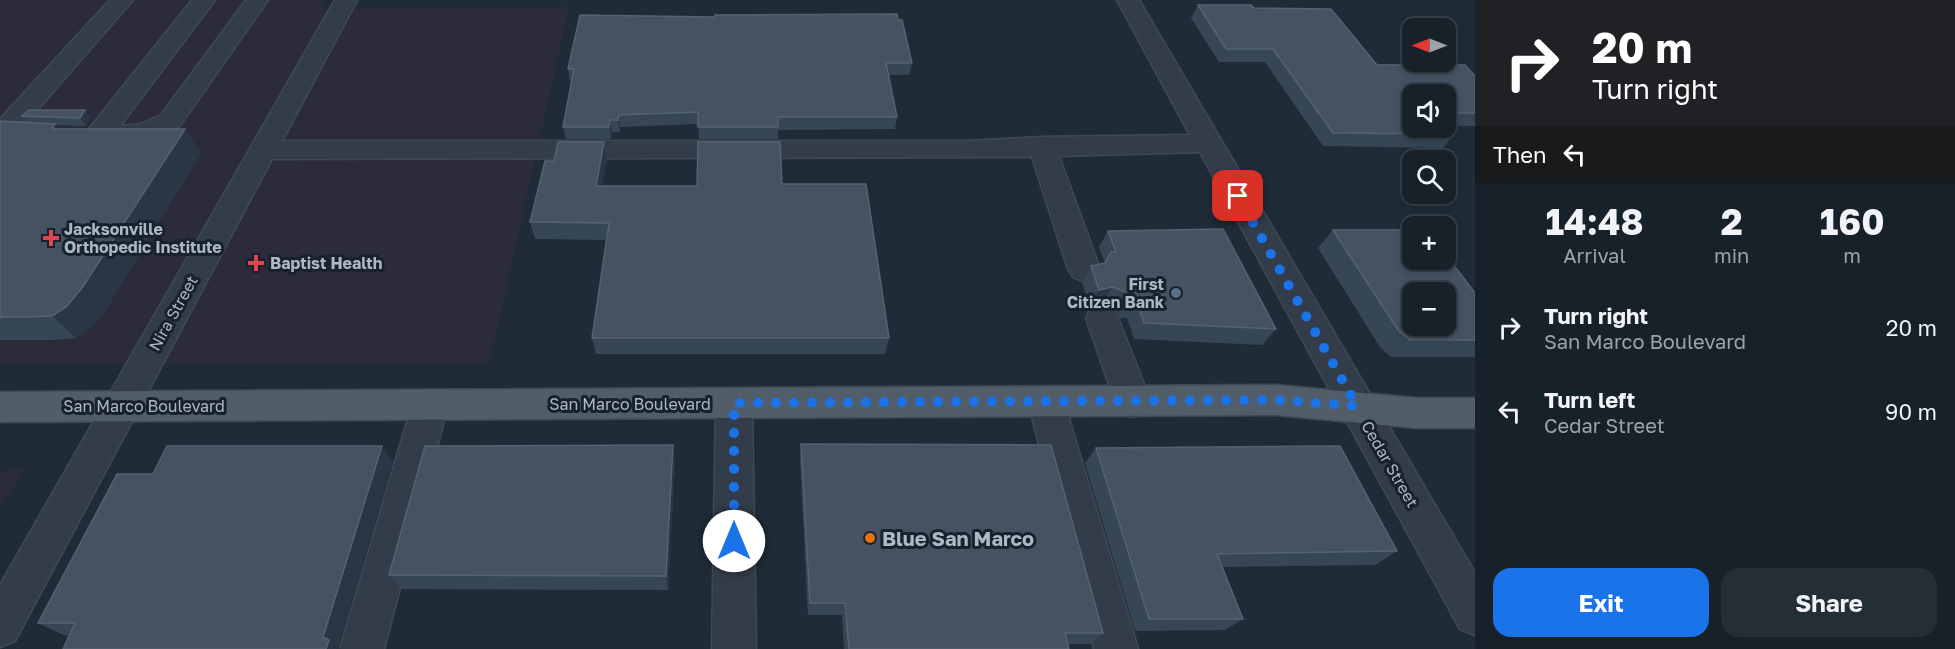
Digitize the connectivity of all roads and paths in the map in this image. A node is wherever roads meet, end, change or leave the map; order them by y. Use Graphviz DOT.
graph roads {
  1 [pos="122,0"];
  2 [pos="204,0"];
  3 [pos="257,0"];
  4 [pos="346,0"];
  5 [pos="1128,0"];
  6 [pos="79,135"];
  7 [pos="1209,143"];
  8 [pos="1042,146"];
  9 [pos="263,150"];
  10 [pos="1084,268"];
  11 [pos="1102,318"];
  12 [pos="1046,402"];
  13 [pos="1133,402"];
  14 [pos="734,403"];
  15 [pos="430,405"];
  16 [pos="122,406"];
  17 [pos="1357,406"];
  18 [pos="0,407"];
  19 [pos="1475,413"];
  20 [pos="1475,614"];
  21 [pos="0,626"];
  22 [pos="362,649"];
  23 [pos="734,649"];
  24 [pos="1116,649"];
  1 -- 6 [label="street"];
  2 -- 6 [label="street"];
  3 -- 6 [label="street"];
  4 -- 9 [label="street, Nira Street"];
  5 -- 7 [label="street, Cedar Street"];
  7 -- 8 [label="street"];
  7 -- 17 [label="street, Cedar Street"];
  8 -- 9 [label="street"];
  8 -- 10 [label="street"];
  9 -- 16 [label="street, Nira Street"];
  11 -- 13 [label="street"];
  12 -- 13 [label="main road, San Marco Boulevard"];
  12 -- 14 [label="main road, San Marco Boulevard"];
  12 -- 24 [label="street"];
  13 -- 17 [label="main road, San Marco Boulevard"];
  14 -- 15 [label="main road, San Marco Boulevard"];
  14 -- 23 [label="street"];
  15 -- 16 [label="main road, San Marco Boulevard"];
  15 -- 22 [label="street"];
  16 -- 18 [label="main road, San Marco Boulevard"];
  16 -- 21 [label="street, Nira Street"];
  17 -- 19 [label="main road, San Marco Boulevard"];
  17 -- 20 [label="street, Cedar Street"];
}
